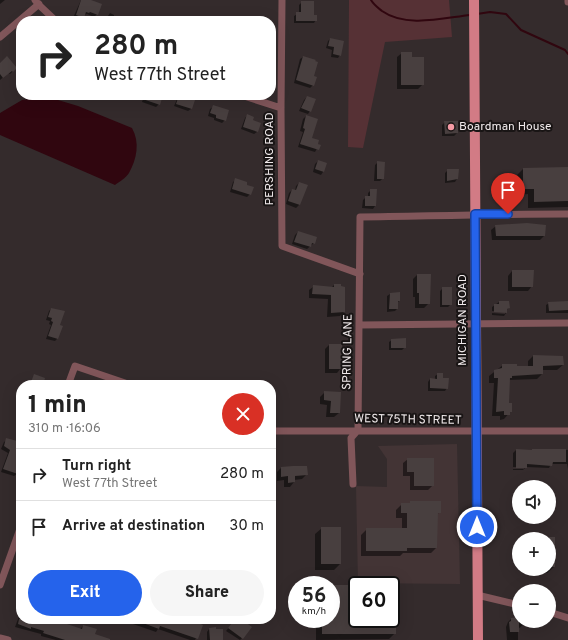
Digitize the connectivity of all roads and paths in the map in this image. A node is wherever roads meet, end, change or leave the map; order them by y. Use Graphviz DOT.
graph roads {
  1 [pos="282,0"];
  2 [pos="474,0"];
  3 [pos="37,2"];
  4 [pos="22,16"];
  5 [pos="51,16"];
  6 [pos="16,22"];
  7 [pos="0,37"];
  8 [pos="256,100"];
  9 [pos="281,108"];
  10 [pos="475,214"];
  11 [pos="568,214"];
  12 [pos="360,274"];
  13 [pos="568,323"];
  14 [pos="476,324"];
  15 [pos="360,325"];
  16 [pos="70,380"];
  17 [pos="116,380"];
  18 [pos="276,430"];
  19 [pos="358,430"];
  20 [pos="568,431"];
  21 [pos="477,432"];
  22 [pos="354,484"];
  23 [pos="16,552"];
  24 [pos="0,585"];
  25 [pos="477,595"];
  26 [pos="512,603"];
  27 [pos="556,614"];
  28 [pos="568,618"];
  29 [pos="0,638"];
  30 [pos="8,640"];
  31 [pos="478,640"];
  1 -- 9 [label="street, PERSHING ROAD"];
  2 -- 10 [label="main road, MICHIGAN ROAD"];
  3 -- 4 [label="street"];
  3 -- 5 [label="street"];
  6 -- 7 [label="street"];
  8 -- 9 [label="street"];
  9 -- 12 [label="street, PERSHING ROAD"];
  10 -- 11 [label="street"];
  10 -- 12 [label="street, SPRING LANE"];
  10 -- 14 [label="main road, MICHIGAN ROAD"];
  12 -- 15 [label="street, SPRING LANE"];
  13 -- 14 [label="street"];
  14 -- 15 [label="street"];
  14 -- 21 [label="main road, MICHIGAN ROAD"];
  15 -- 19 [label="street, SPRING LANE"];
  16 -- 17 [label="street"];
  18 -- 19 [label="street, WEST 75TH STREET"];
  19 -- 21 [label="street, WEST 75TH STREET"];
  19 -- 22 [label="street, SPRING LANE"];
  20 -- 21 [label="street, WEST 75TH STREET"];
  21 -- 25 [label="main road, MICHIGAN ROAD"];
  23 -- 24 [label="street"];
  25 -- 26 [label="street"];
  25 -- 31 [label="main road, MICHIGAN ROAD"];
  27 -- 28 [label="street"];
  29 -- 30 [label="street"];
}
